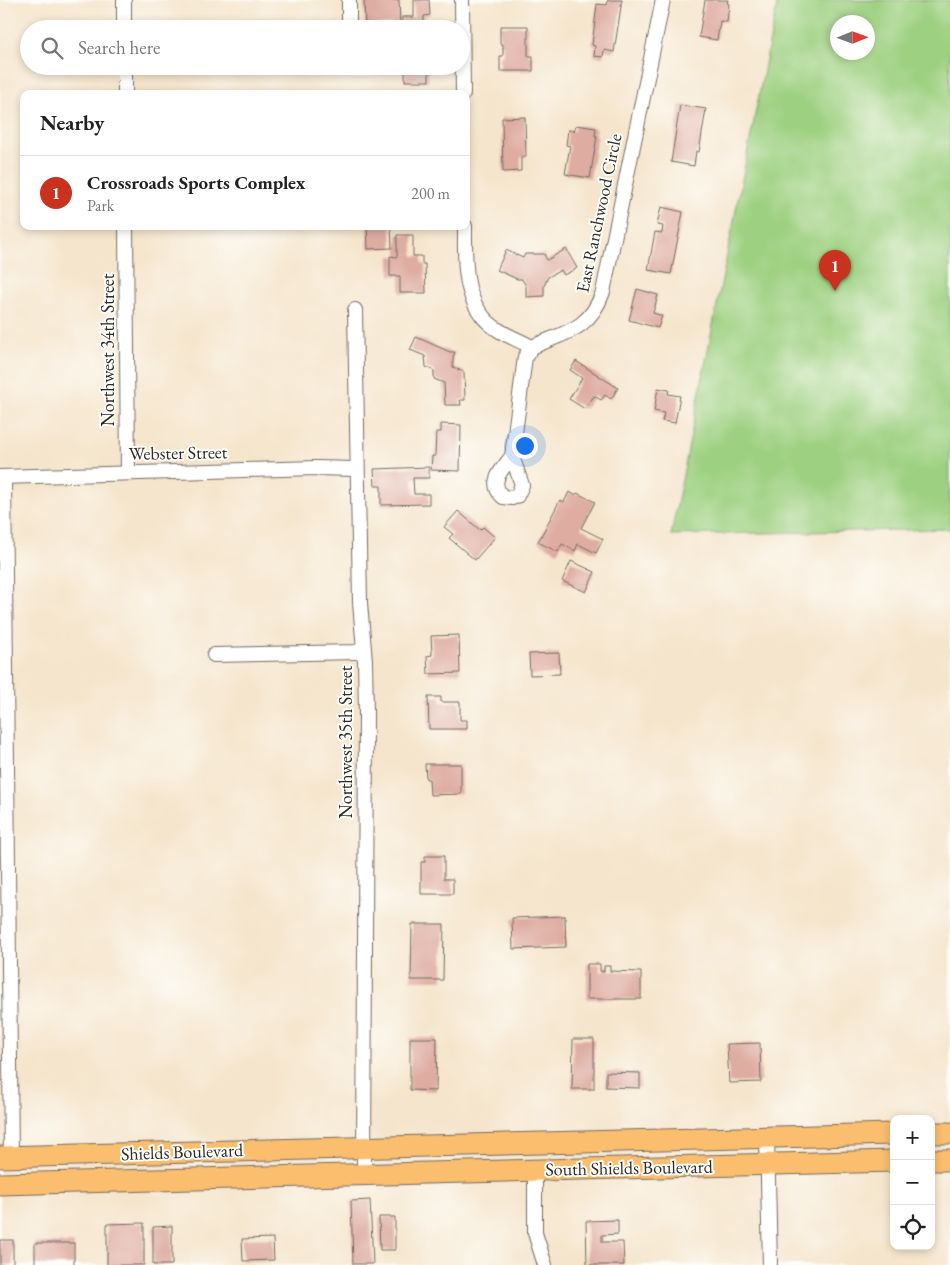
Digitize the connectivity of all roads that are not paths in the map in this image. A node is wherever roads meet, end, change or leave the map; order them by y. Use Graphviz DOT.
graph roads {
  1 [pos="124,0"];
  2 [pos="349,0"];
  3 [pos="462,0"];
  4 [pos="663,0"];
  5 [pos="124,20"];
  6 [pos="348,20"];
  7 [pos="462,20"];
  8 [pos="125,75"];
  9 [pos="463,75"];
  10 [pos="125,90"];
  11 [pos="463,90"];
  12 [pos="126,230"];
  13 [pos="465,230"];
  14 [pos="355,310"];
  15 [pos="532,347"];
  16 [pos="512,456"];
  17 [pos="356,469"];
  18 [pos="128,474"];
  19 [pos="2,477"];
  20 [pos="363,649"];
  21 [pos="214,655"];
  22 [pos="4,907"];
  23 [pos="935,1133"];
  24 [pos="950,1133"];
  25 [pos="890,1134"];
  26 [pos="767,1137"];
  27 [pos="364,1148"];
  28 [pos="5,1157"];
  29 [pos="935,1160"];
  30 [pos="950,1160"];
  31 [pos="890,1161"];
  32 [pos="768,1165"];
  33 [pos="534,1170"];
  34 [pos="364,1175"];
  35 [pos="0,1184"];
  36 [pos="545,1265"];
  37 [pos="770,1265"];
  1 -- 5 [label="street"];
  2 -- 6 [label="street"];
  3 -- 7 [label="street"];
  4 -- 15 [label="street, East Ranchwood Circle"];
  8 -- 10 [label="street"];
  9 -- 11 [label="street"];
  12 -- 18 [label="street, Northwest 34th Street"];
  13 -- 15 [label="street"];
  14 -- 17 [label="street, Northwest 35th Street"];
  15 -- 16 [label="street"];
  17 -- 18 [label="street, Webster Street"];
  17 -- 20 [label="street, Northwest 35th Street"];
  18 -- 19 [label="street, Webster Street"];
  19 -- 22 [label="street"];
  20 -- 21 [label="street"];
  20 -- 27 [label="street, Northwest 35th Street"];
  22 -- 28 [label="street"];
  23 -- 24 [label="main road"];
  25 -- 26 [label="main road, South Shields Boulevard"];
  26 -- 27 [label="main road, South Shields Boulevard"];
  26 -- 32 [label="street"];
  27 -- 28 [label="main road, Shields Boulevard"];
  27 -- 34 [label="street, Northwest 35th Street"];
  29 -- 30 [label="main road"];
  31 -- 32 [label="main road, South Shields Boulevard"];
  32 -- 33 [label="main road, South Shields Boulevard"];
  32 -- 37 [label="street"];
  33 -- 34 [label="main road, South Shields Boulevard"];
  33 -- 36 [label="street"];
  34 -- 35 [label="main road, Shields Boulevard"];
}
